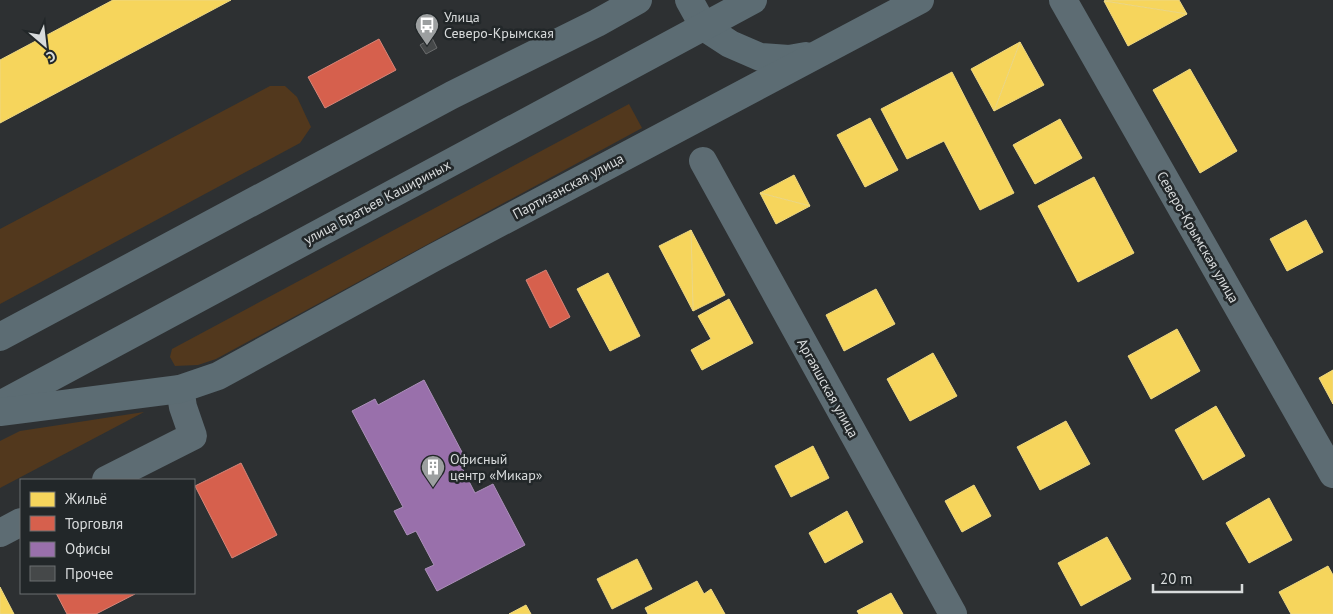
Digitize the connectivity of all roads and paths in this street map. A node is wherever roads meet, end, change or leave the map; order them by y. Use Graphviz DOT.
graph roads {
  1 [pos="638,0"];
  2 [pos="689,0"];
  3 [pos="754,0"];
  4 [pos="920,0"];
  5 [pos="1063,0"];
  6 [pos="704,26"];
  7 [pos="816,54"];
  8 [pos="703,161"];
  9 [pos="0,337"];
  10 [pos="180,389"];
  11 [pos="0,405"];
  12 [pos="0,412"];
  13 [pos="1333,474"];
  14 [pos="108,479"];
  15 [pos="20,523"];
  16 [pos="0,533"];
  17 [pos="953,614"];
  1 -- 9 [label="main road"];
  2 -- 6 [label="main road"];
  3 -- 6 [label="main road, улица Братьев Кашириных"];
  4 -- 7 [label="main road, Партизанская улица"];
  5 -- 13 [label="street, Северо-Крымская улица"];
  6 -- 7 [label="main road"];
  6 -- 11 [label="main road, улица Братьев Кашириных"];
  7 -- 10 [label="main road, Партизанская улица"];
  8 -- 17 [label="street, Аргаяшская улица"];
  10 -- 12 [label="main road, Партизанская улица"];
  10 -- 14 [label="street"];
  15 -- 16 [label="street"];
}
